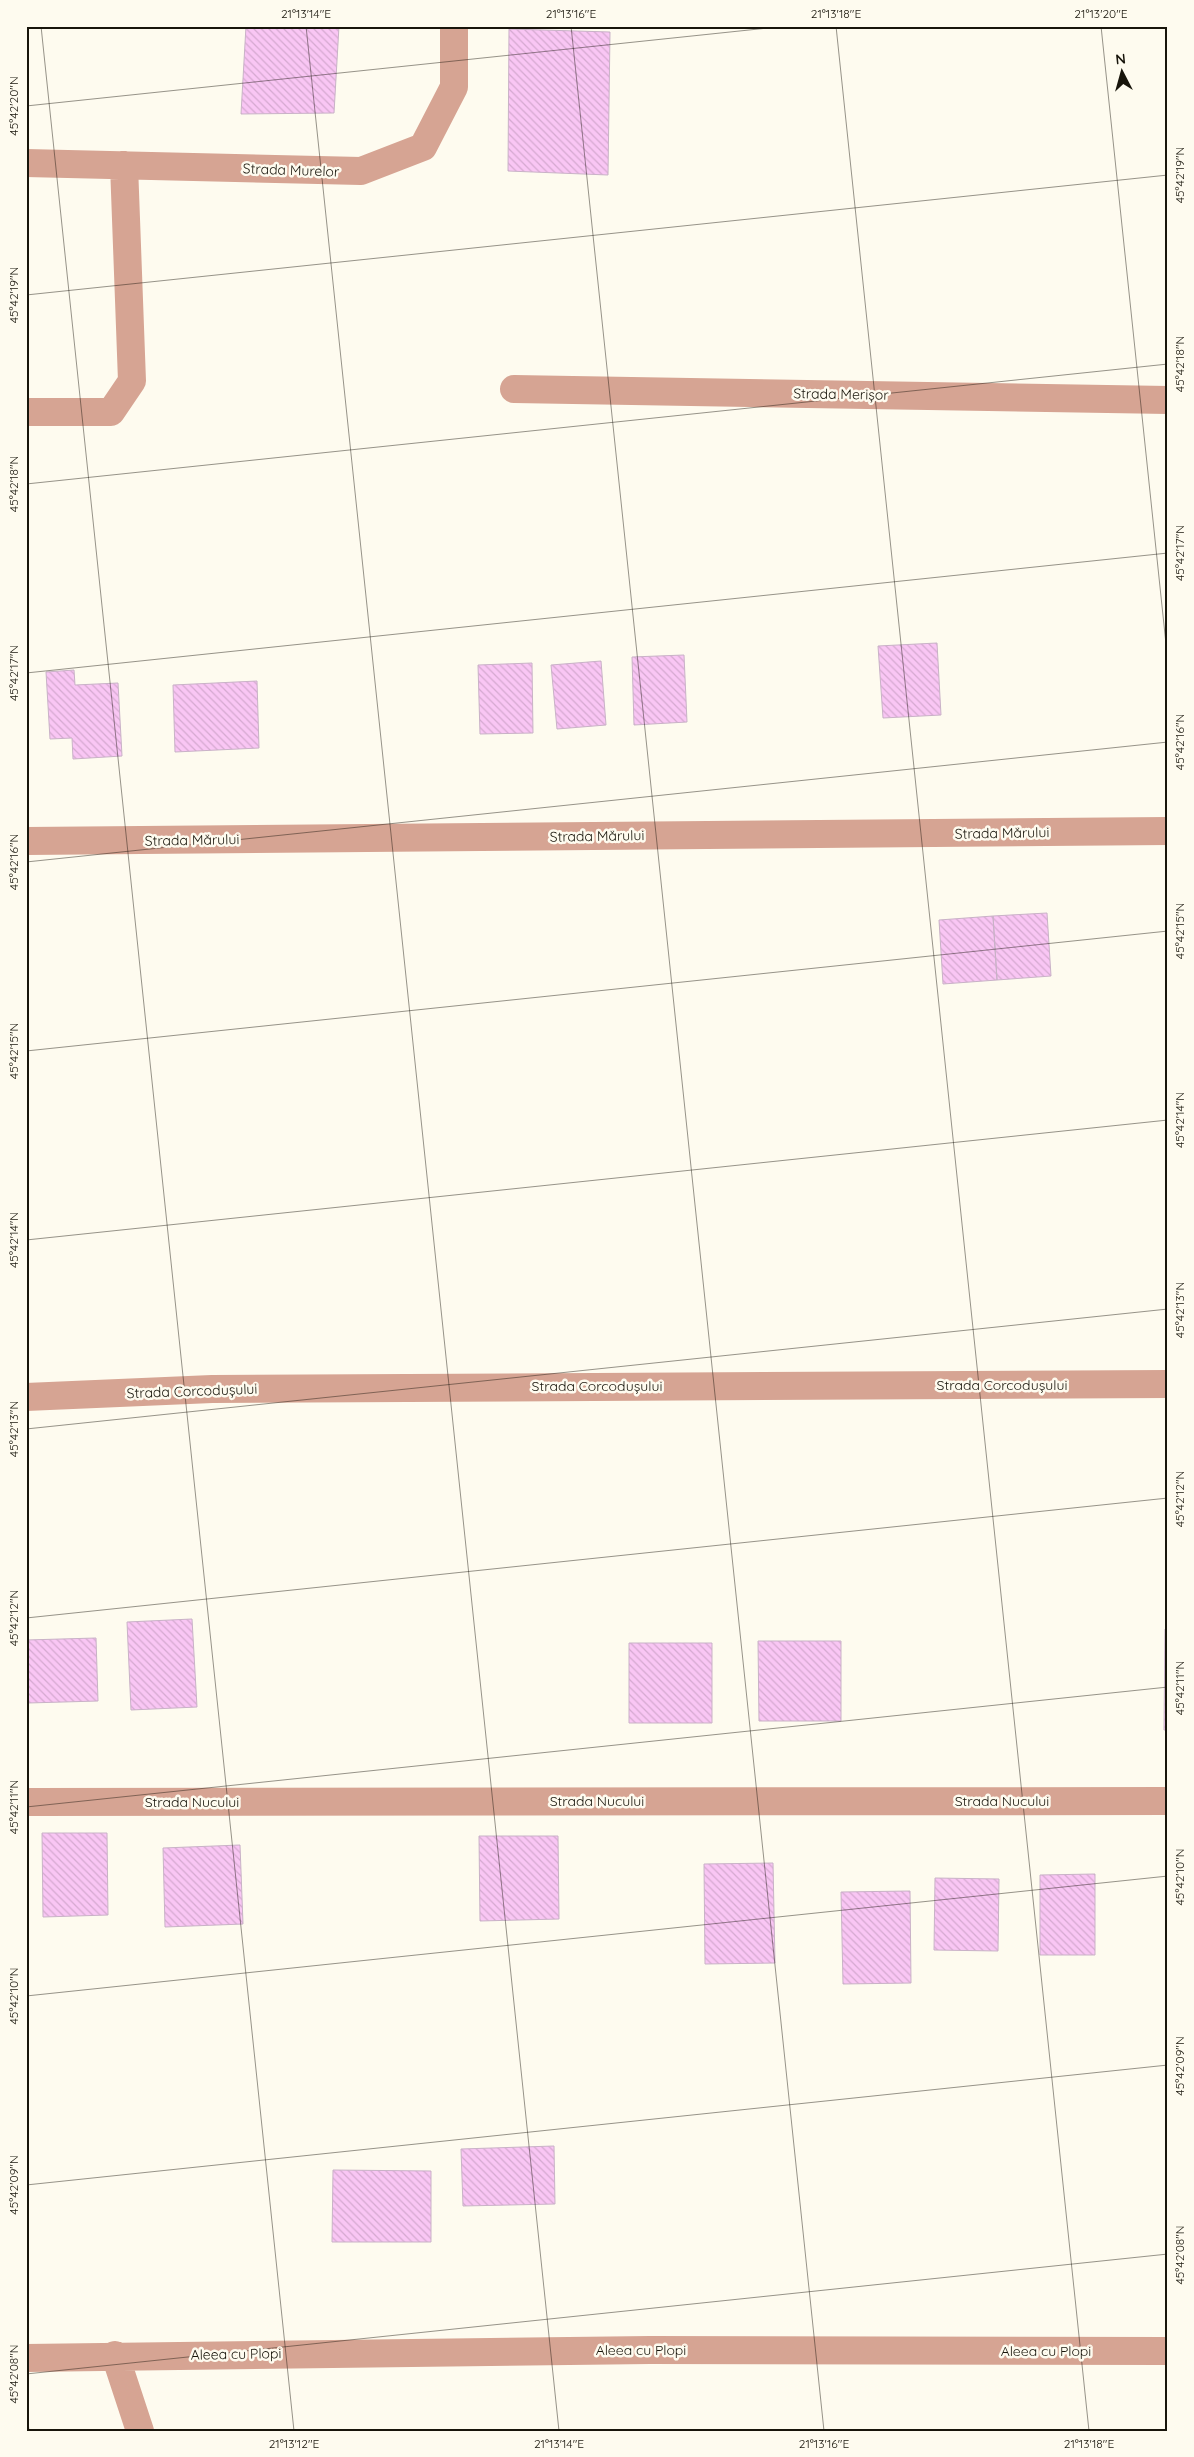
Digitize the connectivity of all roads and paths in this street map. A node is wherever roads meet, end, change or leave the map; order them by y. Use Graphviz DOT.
graph roads {
  1 [pos="454,26"];
  2 [pos="26,163"];
  3 [pos="124,165"];
  4 [pos="514,389"];
  5 [pos="1168,400"];
  6 [pos="26,412"];
  7 [pos="1168,831"];
  8 [pos="26,842"];
  9 [pos="1168,1384"];
  10 [pos="26,1397"];
  11 [pos="1168,1801"];
  12 [pos="26,1802"];
  13 [pos="1168,2351"];
  14 [pos="115,2355"];
  15 [pos="26,2358"];
  16 [pos="140,2431"];
  1 -- 3 [label="street, Strada Murelor"];
  2 -- 3 [label="street, Strada Murelor"];
  3 -- 6 [label="street"];
  4 -- 5 [label="street, Strada Merișor"];
  7 -- 8 [label="street, Strada Mărului"];
  9 -- 10 [label="street, Strada Corcodușului"];
  11 -- 12 [label="street, Strada Nucului"];
  13 -- 14 [label="street, Aleea cu Plopi"];
  14 -- 15 [label="street, Aleea cu Plopi"];
  14 -- 16 [label="street"];
}
